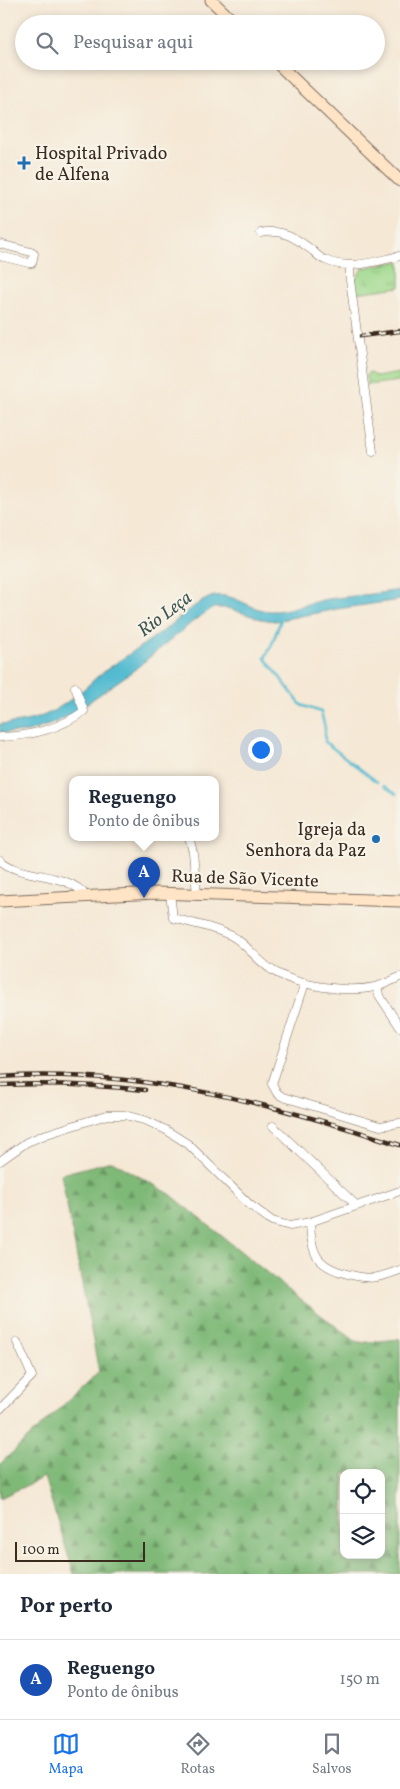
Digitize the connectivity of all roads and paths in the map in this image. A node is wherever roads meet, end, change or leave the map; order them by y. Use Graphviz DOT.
graph roads {
  1 [pos="211,0"];
  2 [pos="227,15"];
  3 [pos="284,70"];
  4 [pos="400,181"];
  5 [pos="261,233"];
  6 [pos="0,244"];
  7 [pos="0,256"];
  8 [pos="400,256"];
  9 [pos="350,266"];
  10 [pos="373,452"];
  11 [pos="76,687"];
  12 [pos="0,738"];
  13 [pos="190,841"];
  14 [pos="0,860"];
  15 [pos="170,893"];
  16 [pos="197,894"];
  17 [pos="86,896"];
  18 [pos="400,900"];
  19 [pos="0,901"];
  20 [pos="400,977"];
  21 [pos="305,983"];
  22 [pos="377,987"];
  23 [pos="400,1027"];
  24 [pos="400,1123"];
  25 [pos="273,1126"];
  26 [pos="0,1161"];
  27 [pos="400,1191"];
  28 [pos="357,1206"];
  29 [pos="310,1222"];
  30 [pos="400,1270"];
  31 [pos="17,1342"];
  32 [pos="0,1409"];
  1 -- 2 [label="main road"];
  3 -- 4 [label="main road"];
  5 -- 9 [label="street"];
  6 -- 7 [label="street"];
  8 -- 9 [label="street"];
  9 -- 10 [label="street"];
  11 -- 12 [label="street"];
  13 -- 16 [label="street"];
  14 -- 17 [label="street"];
  15 -- 16 [label="main road, Rua de São Vicente"];
  15 -- 17 [label="main road, Rua de São Vicente"];
  15 -- 21 [label="street"];
  16 -- 18 [label="main road, Rua de São Vicente"];
  17 -- 19 [label="main road, Rua de São Vicente"];
  20 -- 22 [label="street"];
  21 -- 22 [label="street"];
  21 -- 24 [label="street"];
  22 -- 23 [label="street"];
  25 -- 28 [label="street"];
  26 -- 29 [label="street"];
  27 -- 28 [label="street"];
  28 -- 29 [label="street"];
  29 -- 30 [label="street"];
  31 -- 32 [label="street"];
}
